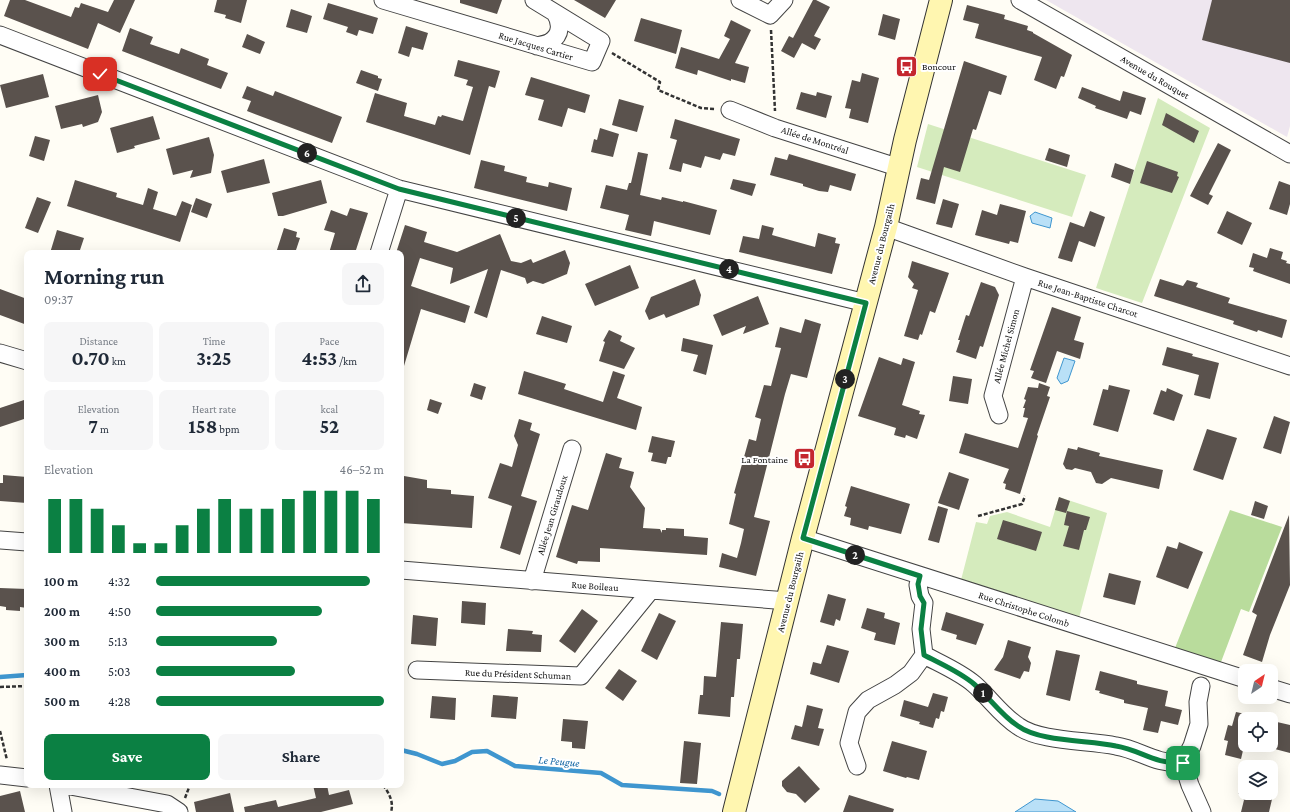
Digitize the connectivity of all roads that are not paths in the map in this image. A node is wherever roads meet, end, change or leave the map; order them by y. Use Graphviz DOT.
graph roads {
  1 [pos="383,0"];
  2 [pos="534,0"];
  3 [pos="740,0"];
  4 [pos="941,0"];
  5 [pos="1020,0"];
  6 [pos="778,5"];
  7 [pos="555,13"];
  8 [pos="0,35"];
  9 [pos="537,46"];
  10 [pos="730,110"];
  11 [pos="1290,154"];
  12 [pos="900,168"];
  13 [pos="399,189"];
  14 [pos="886,228"];
  15 [pos="380,250"];
  16 [pos="1025,277"];
  17 [pos="866,303"];
  18 [pos="0,353"];
  19 [pos="24,360"];
  20 [pos="1290,366"];
  21 [pos="999,415"];
  22 [pos="572,449"];
  23 [pos="803,538"];
  24 [pos="0,540"];
  25 [pos="24,542"];
  26 [pos="404,570"];
  27 [pos="920,576"];
  28 [pos="532,581"];
  29 [pos="943,583"];
  30 [pos="650,590"];
  31 [pos="788,601"];
  32 [pos="924,603"];
  33 [pos="924,655"];
  34 [pos="1195,664"];
  35 [pos="417,670"];
  36 [pos="1215,670"];
  37 [pos="1238,677"];
  38 [pos="1201,686"];
  39 [pos="1278,690"];
  40 [pos="1290,694"];
  41 [pos="1183,763"];
  42 [pos="856,766"];
  43 [pos="5,775"];
  44 [pos="24,778"];
  45 [pos="59,788"];
  46 [pos="81,788"];
  47 [pos="63,812"];
  48 [pos="179,812"];
  49 [pos="734,812"];
  50 [pos="1202,812"];
  1 -- 9 [label="street, Rue Jacques Cartier"];
  2 -- 7 [label="street"];
  3 -- 6 [label="street"];
  4 -- 12 [label="main road, Avenue du Bourgailh"];
  5 -- 11 [label="street, Avenue du Rouquet"];
  7 -- 9 [label="street"];
  7 -- 9 [label="street, Rue Jacques Cartier"];
  8 -- 13 [label="street"];
  10 -- 12 [label="street, Allée de Montréal"];
  12 -- 14 [label="main road, Avenue du Bourgailh"];
  13 -- 15 [label="street"];
  13 -- 17 [label="street"];
  14 -- 16 [label="street, Rue Jean-Baptiste Charcot"];
  14 -- 17 [label="main road, Avenue du Bourgailh"];
  16 -- 20 [label="street, Rue Jean-Baptiste Charcot"];
  16 -- 21 [label="street, Allée Michel Simon"];
  17 -- 23 [label="main road, Avenue du Bourgailh"];
  18 -- 19 [label="street"];
  22 -- 28 [label="street, Allée Jean Giraudoux"];
  23 -- 27 [label="street, Rue Christophe Colomb"];
  23 -- 31 [label="main road, Avenue du Bourgailh"];
  24 -- 25 [label="street"];
  26 -- 28 [label="street, Rue Boileau"];
  27 -- 29 [label="street, Rue Christophe Colomb"];
  27 -- 32 [label="street"];
  28 -- 30 [label="street, Rue Boileau"];
  29 -- 32 [label="street"];
  29 -- 34 [label="street, Rue Christophe Colomb"];
  30 -- 31 [label="street, Rue Boileau"];
  30 -- 35 [label="street, Rue du Président Schuman"];
  31 -- 49 [label="main road, Avenue du Bourgailh"];
  32 -- 33 [label="street"];
  33 -- 41 [label="street"];
  33 -- 42 [label="street"];
  34 -- 36 [label="street, Rue Christophe Colomb"];
  34 -- 38 [label="street"];
  36 -- 37 [label="street, Rue Christophe Colomb"];
  36 -- 38 [label="street"];
  38 -- 41 [label="street"];
  39 -- 40 [label="street"];
  41 -- 50 [label="street"];
  43 -- 44 [label="street"];
  45 -- 47 [label="street"];
  46 -- 48 [label="street"];
}
